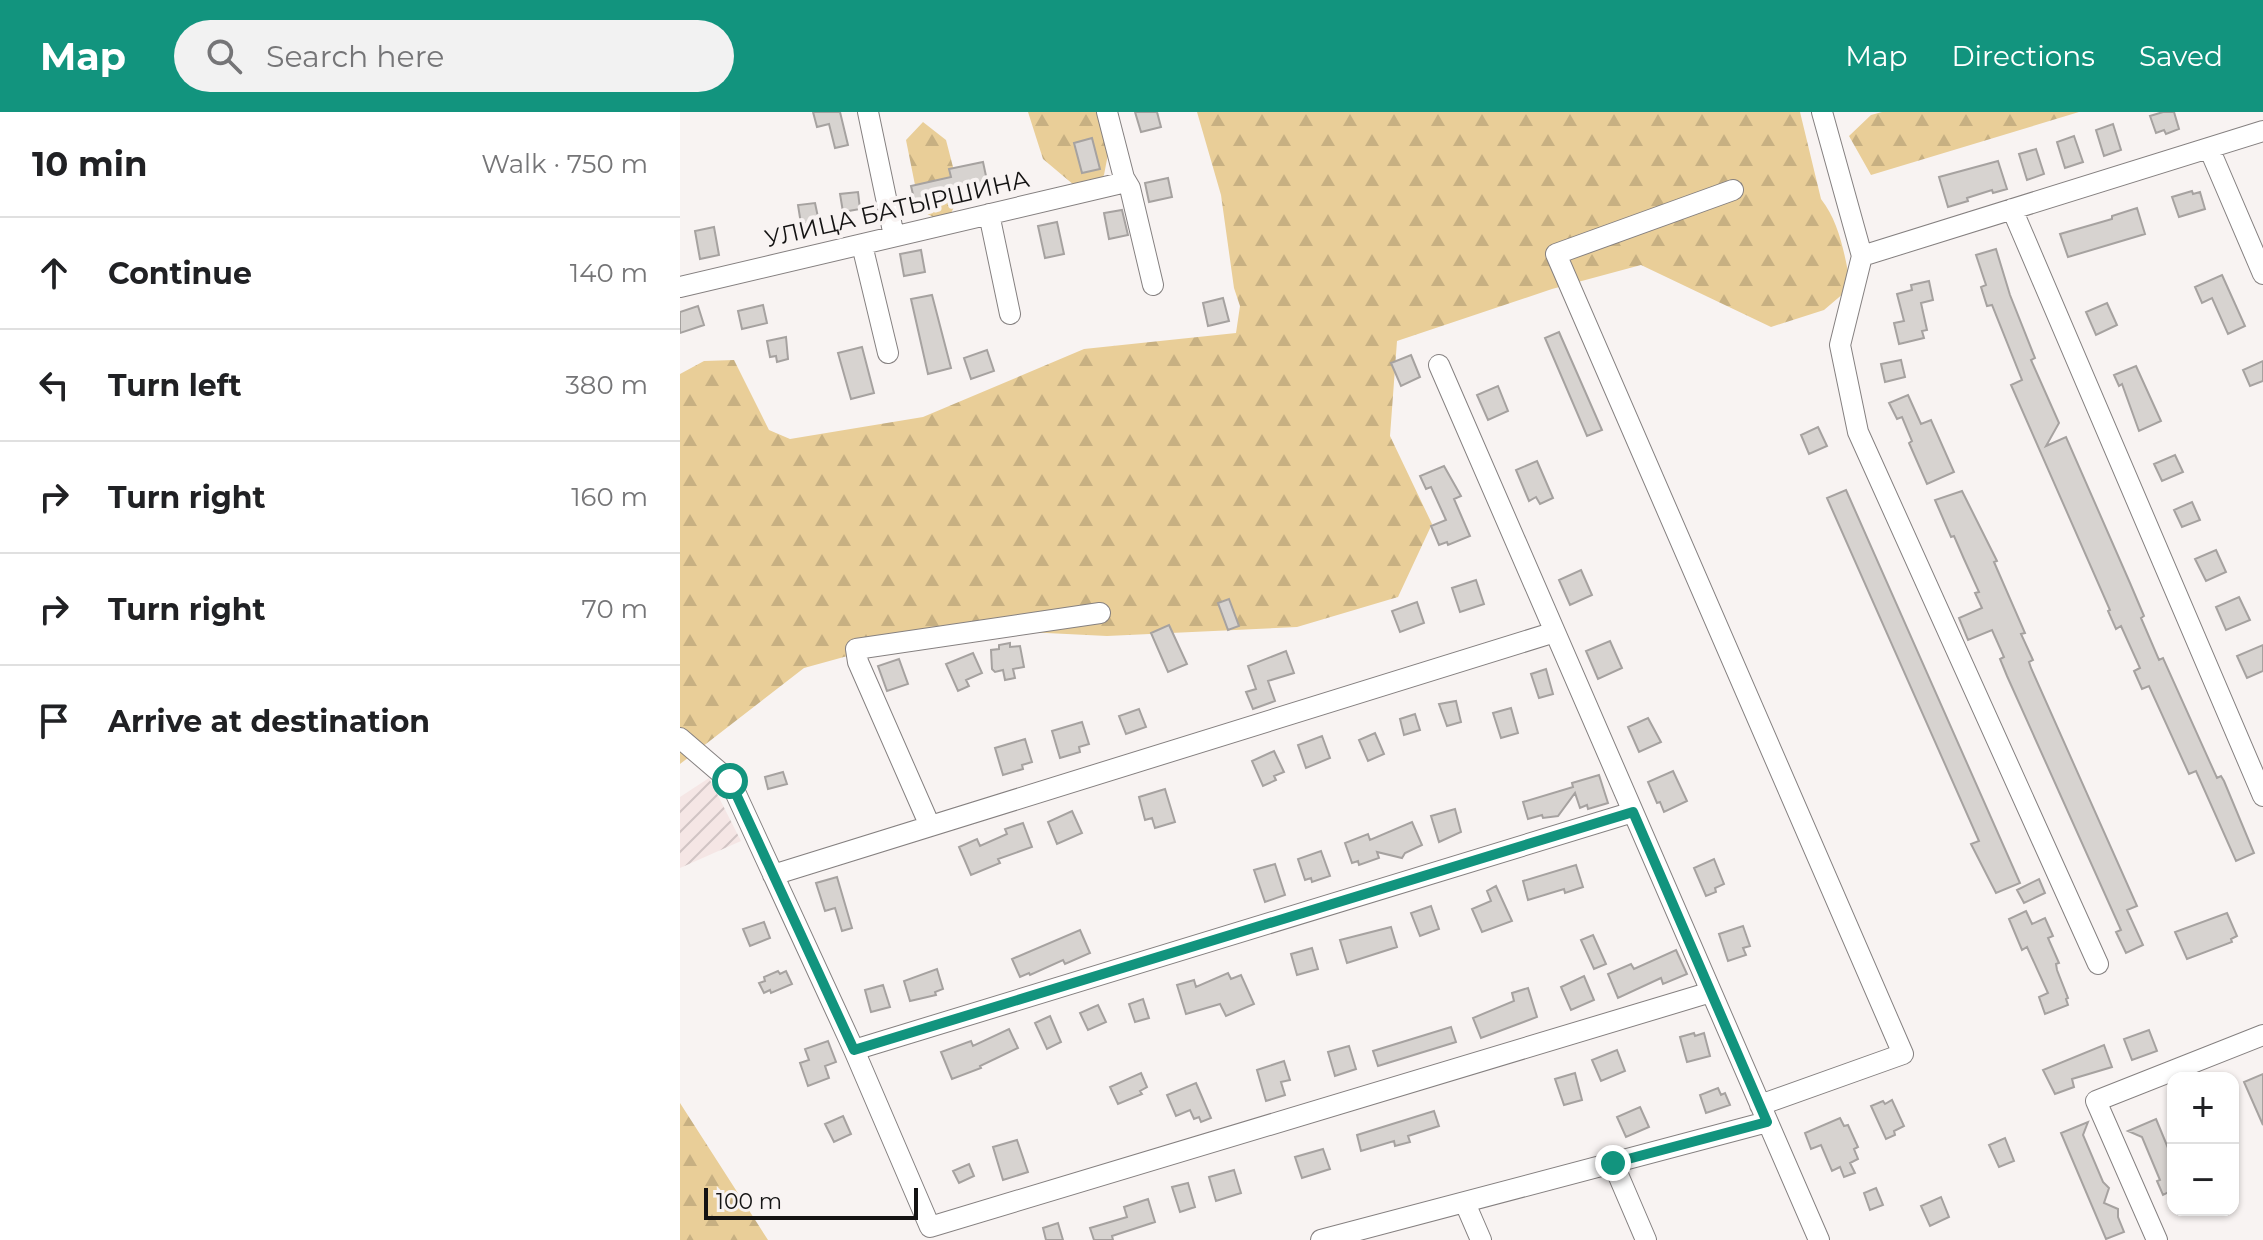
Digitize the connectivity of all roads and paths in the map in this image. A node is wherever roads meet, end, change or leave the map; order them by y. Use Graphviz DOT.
graph roads {
  1 [pos="868,112"];
  2 [pos="1107,112"];
  3 [pos="1822,112"];
  4 [pos="2263,131"];
  5 [pos="2209,148"];
  6 [pos="1126,182"];
  7 [pos="1733,190"];
  8 [pos="2012,209"];
  9 [pos="989,214"];
  10 [pos="894,236"];
  11 [pos="862,245"];
  12 [pos="1862,256"];
  13 [pos="2263,274"];
  14 [pos="1153,285"];
  15 [pos="680,287"];
  16 [pos="1010,314"];
  17 [pos="888,353"];
  18 [pos="1439,365"];
  19 [pos="1100,613"];
  20 [pos="1555,632"];
  21 [pos="680,738"];
  22 [pos="2263,796"];
  23 [pos="1633,812"];
  24 [pos="930,826"];
  25 [pos="773,875"];
  26 [pos="2098,964"];
  27 [pos="1711,992"];
  28 [pos="2263,1035"];
  29 [pos="854,1050"];
  30 [pos="1764,1113"];
  31 [pos="1613,1163"];
  32 [pos="1465,1203"];
  33 [pos="1321,1240"];
  34 [pos="1481,1240"];
  35 [pos="1646,1240"];
  36 [pos="1819,1240"];
  37 [pos="2157,1240"];
  1 -- 10 [label="street"];
  2 -- 6 [label="street"];
  3 -- 12 [label="street"];
  4 -- 5 [label="street"];
  5 -- 8 [label="street"];
  5 -- 13 [label="street"];
  6 -- 9 [label="street, УЛИЦА БАТЫРШИНА"];
  6 -- 14 [label="street"];
  7 -- 30 [label="street"];
  8 -- 12 [label="street"];
  8 -- 22 [label="street"];
  9 -- 10 [label="street, УЛИЦА БАТЫРШИНА"];
  9 -- 16 [label="street"];
  10 -- 11 [label="street, УЛИЦА БАТЫРШИНА"];
  11 -- 15 [label="street, УЛИЦА БАТЫРШИНА"];
  11 -- 17 [label="street"];
  12 -- 26 [label="street"];
  18 -- 20 [label="street"];
  19 -- 24 [label="street"];
  20 -- 23 [label="street"];
  20 -- 24 [label="street"];
  21 -- 25 [label="street"];
  23 -- 27 [label="street"];
  23 -- 29 [label="street"];
  24 -- 25 [label="street"];
  25 -- 29 [label="street"];
  27 -- 29 [label="street"];
  27 -- 30 [label="street"];
  28 -- 37 [label="street"];
  30 -- 31 [label="street"];
  30 -- 36 [label="street"];
  31 -- 32 [label="street"];
  31 -- 35 [label="street"];
  32 -- 33 [label="street"];
  32 -- 34 [label="street"];
}
